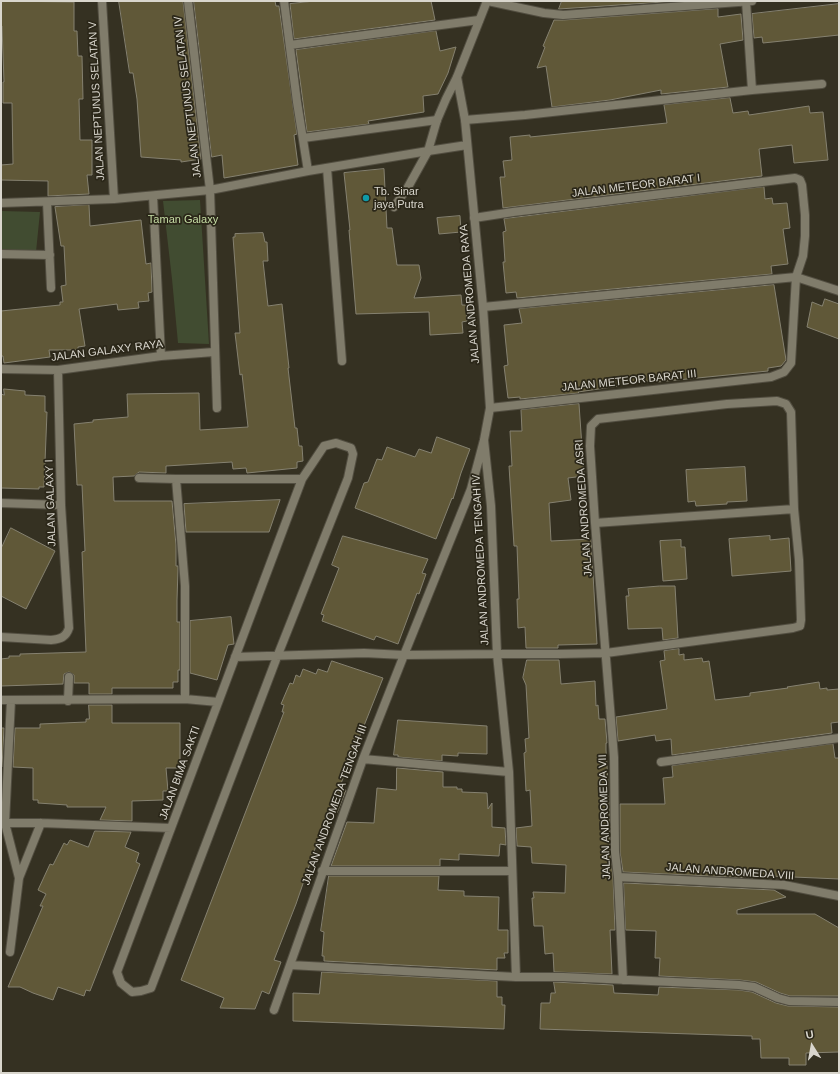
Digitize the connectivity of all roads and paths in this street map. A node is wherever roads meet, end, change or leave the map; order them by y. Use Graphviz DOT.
graph roads {
  1 [pos="102,1"];
  2 [pos="188,1"];
  3 [pos="284,1"];
  4 [pos="487,1"];
  5 [pos="748,1"];
  6 [pos="479,20"];
  7 [pos="290,45"];
  8 [pos="457,77"];
  9 [pos="822,84"];
  10 [pos="752,90"];
  11 [pos="437,120"];
  12 [pos="465,120"];
  13 [pos="303,138"];
  14 [pos="467,145"];
  15 [pos="428,150"];
  16 [pos="327,168"];
  17 [pos="308,171"];
  18 [pos="210,190"];
  19 [pos="153,196"];
  20 [pos="114,199"];
  21 [pos="47,202"];
  22 [pos="1,203"];
  23 [pos="394,207"];
  24 [pos="474,218"];
  25 [pos="1,254"];
  26 [pos="50,255"];
  27 [pos="796,277"];
  28 [pos="51,288"];
  29 [pos="839,291"];
  30 [pos="483,307"];
  31 [pos="214,352"];
  32 [pos="161,356"];
  33 [pos="342,361"];
  34 [pos="1,369"];
  35 [pos="58,370"];
  36 [pos="217,408"];
  37 [pos="490,408"];
  38 [pos="484,440"];
  39 [pos="139,478"];
  40 [pos="176,479"];
  41 [pos="302,479"];
  42 [pos="1,503"];
  43 [pos="61,505"];
  44 [pos="794,509"];
  45 [pos="595,523"];
  46 [pos="1,636"];
  47 [pos="606,653"];
  48 [pos="497,654"];
  49 [pos="404,655"];
  50 [pos="235,657"];
  51 [pos="278,657"];
  52 [pos="68,677"];
  53 [pos="1,700"];
  54 [pos="11,700"];
  55 [pos="185,700"];
  56 [pos="68,701"];
  57 [pos="218,702"];
  58 [pos="839,738"];
  59 [pos="363,759"];
  60 [pos="661,762"];
  61 [pos="509,772"];
  62 [pos="41,822"];
  63 [pos="3,823"];
  64 [pos="171,828"];
  65 [pos="322,871"];
  66 [pos="512,871"];
  67 [pos="618,877"];
  68 [pos="19,878"];
  69 [pos="839,896"];
  70 [pos="10,952"];
  71 [pos="290,964"];
  72 [pos="516,977"];
  73 [pos="623,980"];
  74 [pos="839,1002"];
  75 [pos="274,1010"];
  1 -- 20 [label="street, JALAN NEPTUNUS SELATAN V"];
  2 -- 18 [label="street, JALAN NEPTUNUS SELATAN IV"];
  3 -- 7 [label="street"];
  4 -- 5 [label="street"];
  4 -- 6 [label="street"];
  5 -- 10 [label="street"];
  6 -- 7 [label="street"];
  6 -- 8 [label="street"];
  7 -- 13 [label="street"];
  8 -- 11 [label="street"];
  8 -- 12 [label="street, JALAN ANDROMEDA RAYA"];
  9 -- 10 [label="street"];
  10 -- 12 [label="street"];
  11 -- 13 [label="street"];
  11 -- 15 [label="street"];
  12 -- 14 [label="street, JALAN ANDROMEDA RAYA"];
  13 -- 17 [label="street"];
  14 -- 15 [label="street"];
  14 -- 24 [label="street, JALAN ANDROMEDA RAYA"];
  15 -- 16 [label="street"];
  15 -- 23 [label="street"];
  16 -- 17 [label="street"];
  16 -- 33 [label="street"];
  17 -- 18 [label="street"];
  18 -- 19 [label="street"];
  18 -- 31 [label="street"];
  19 -- 20 [label="street"];
  19 -- 32 [label="street"];
  20 -- 21 [label="street"];
  21 -- 22 [label="street"];
  21 -- 26 [label="street"];
  24 -- 27 [label="street, JALAN METEOR BARAT I"];
  24 -- 30 [label="street, JALAN ANDROMEDA RAYA"];
  25 -- 26 [label="street"];
  26 -- 28 [label="street"];
  27 -- 29 [label="street"];
  27 -- 30 [label="street"];
  27 -- 37 [label="street, JALAN METEOR BARAT III"];
  30 -- 37 [label="street, JALAN ANDROMEDA RAYA"];
  31 -- 32 [label="street, JALAN GALAXY RAYA"];
  31 -- 36 [label="street"];
  32 -- 35 [label="street, JALAN GALAXY RAYA"];
  34 -- 35 [label="street, JALAN GALAXY RAYA"];
  35 -- 43 [label="street, JALAN GALAXY I"];
  37 -- 38 [label="street, JALAN ANDROMEDA RAYA"];
  38 -- 48 [label="street, JALAN ANDROMEDA TENGAH IV"];
  38 -- 49 [label="street, JALAN ANDROMEDA TENGAH III"];
  39 -- 40 [label="street"];
  40 -- 41 [label="street"];
  40 -- 55 [label="street"];
  41 -- 50 [label="street, JALAN BIMA SAKTI"];
  41 -- 51 [label="street, JALAN BIMA SAKTI"];
  42 -- 43 [label="street"];
  43 -- 46 [label="street, JALAN GALAXY I"];
  44 -- 45 [label="street"];
  44 -- 45 [label="street, JALAN ANDROMEDA ASRI"];
  44 -- 47 [label="street"];
  45 -- 47 [label="street, JALAN ANDROMEDA ASRI"];
  47 -- 48 [label="street"];
  47 -- 67 [label="street, JALAN ANDROMEDA VII"];
  48 -- 49 [label="street"];
  48 -- 61 [label="street, JALAN ANDROMEDA TENGAH IV"];
  49 -- 51 [label="street"];
  49 -- 59 [label="street, JALAN ANDROMEDA TENGAH III"];
  50 -- 51 [label="street"];
  50 -- 57 [label="street, JALAN BIMA SAKTI"];
  51 -- 64 [label="street, JALAN BIMA SAKTI"];
  52 -- 56 [label="street"];
  53 -- 54 [label="street"];
  54 -- 56 [label="street"];
  54 -- 63 [label="street"];
  55 -- 56 [label="street"];
  55 -- 57 [label="street"];
  57 -- 64 [label="street, JALAN BIMA SAKTI"];
  58 -- 60 [label="street"];
  59 -- 61 [label="street"];
  59 -- 65 [label="street, JALAN ANDROMEDA TENGAH III"];
  61 -- 66 [label="street, JALAN ANDROMEDA TENGAH IV"];
  62 -- 63 [label="street"];
  62 -- 64 [label="street"];
  62 -- 68 [label="street"];
  63 -- 68 [label="street"];
  65 -- 66 [label="street"];
  65 -- 71 [label="street, JALAN ANDROMEDA TENGAH III"];
  66 -- 72 [label="street, JALAN ANDROMEDA TENGAH IV"];
  67 -- 69 [label="street, JALAN ANDROMEDA VIII"];
  67 -- 73 [label="street, JALAN ANDROMEDA VII"];
  68 -- 70 [label="street"];
  71 -- 72 [label="street"];
  71 -- 75 [label="street, JALAN ANDROMEDA TENGAH III"];
  72 -- 73 [label="street"];
  73 -- 74 [label="street"];
}
